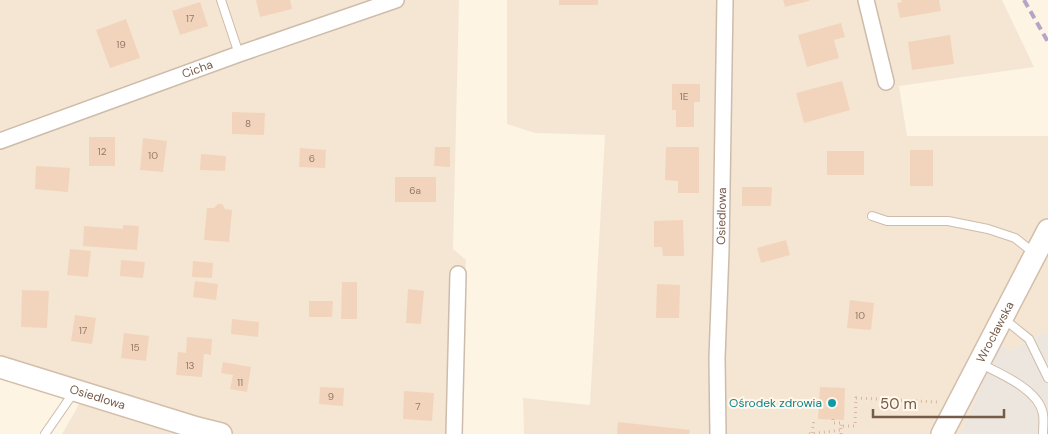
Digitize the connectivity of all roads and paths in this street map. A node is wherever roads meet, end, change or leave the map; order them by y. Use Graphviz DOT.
graph roads {
  1 [pos="221,0"];
  2 [pos="396,0"];
  3 [pos="725,0"];
  4 [pos="866,0"];
  5 [pos="239,54"];
  6 [pos="886,82"];
  7 [pos="0,141"];
  8 [pos="872,216"];
  9 [pos="1048,230"];
  10 [pos="1036,254"];
  11 [pos="458,274"];
  12 [pos="1003,318"];
  13 [pos="979,363"];
  14 [pos="0,367"];
  15 [pos="1048,378"];
  16 [pos="75,391"];
  17 [pos="947,403"];
  18 [pos="814,419"];
  19 [pos="833,419"];
  20 [pos="841,430"];
  21 [pos="196,431"];
  22 [pos="45,434"];
  23 [pos="221,434"];
  24 [pos="454,434"];
  25 [pos="718,434"];
  26 [pos="811,434"];
  27 [pos="942,434"];
  28 [pos="1043,434"];
  1 -- 5 [label="lane"];
  2 -- 5 [label="street, Cicha"];
  3 -- 25 [label="street, Osiedlowa"];
  4 -- 6 [label="street"];
  5 -- 7 [label="street, Cicha"];
  8 -- 10 [label="lane"];
  9 -- 10 [label="street, Wrocławska"];
  10 -- 12 [label="street, Wrocławska"];
  11 -- 24 [label="street"];
  12 -- 13 [label="street, Wrocławska"];
  12 -- 15 [label="lane"];
  13 -- 27 [label="street, Wrocławska"];
  13 -- 28 [label="lane"];
  14 -- 16 [label="street, Osiedlowa"];
  16 -- 21 [label="street, Osiedlowa"];
  16 -- 22 [label="lane"];
  17 -- 20 [label="path"];
  18 -- 26 [label="path"];
  19 -- 20 [label="path"];
  20 -- 26 [label="path"];
  21 -- 23 [label="street, Osiedlowa"];
}
